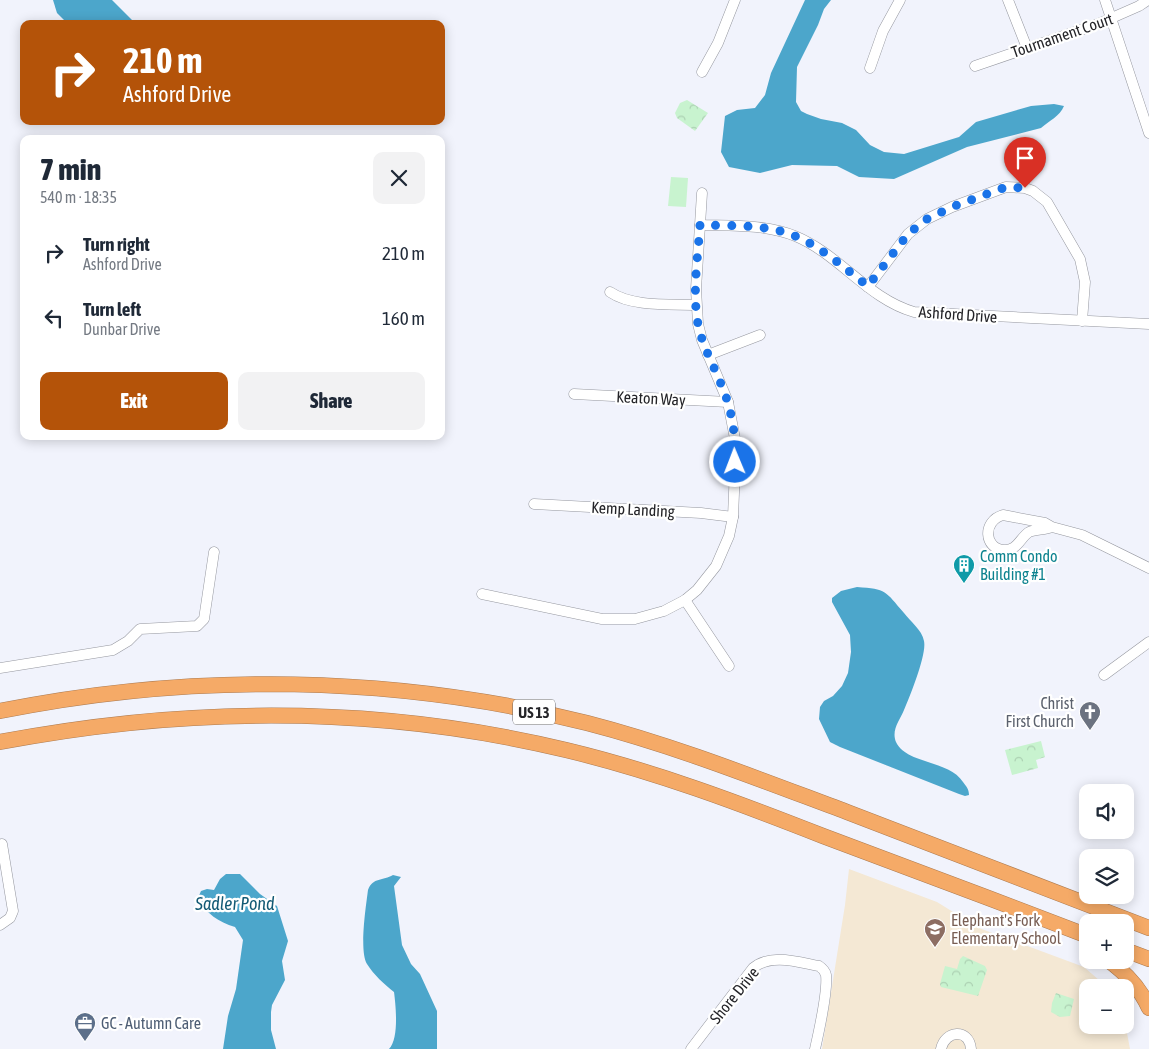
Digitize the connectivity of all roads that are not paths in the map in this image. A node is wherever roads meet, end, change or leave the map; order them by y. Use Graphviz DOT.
graph roads {
  1 [pos="735,0"];
  2 [pos="900,0"];
  3 [pos="1008,0"];
  4 [pos="1105,0"];
  5 [pos="1148,0"];
  6 [pos="1112,18"];
  7 [pos="1027,48"];
  8 [pos="975,66"];
  9 [pos="870,68"];
  10 [pos="702,72"];
  11 [pos="1149,134"];
  12 [pos="702,193"];
  13 [pos="700,225"];
  14 [pos="868,286"];
  15 [pos="610,292"];
  16 [pos="696,306"];
  17 [pos="1082,321"];
  18 [pos="1149,324"];
  19 [pos="760,335"];
  20 [pos="708,355"];
  21 [pos="574,394"];
  22 [pos="728,402"];
  23 [pos="534,504"];
  24 [pos="733,517"];
  25 [pos="1052,527"];
  26 [pos="214,552"];
  27 [pos="1149,568"];
  28 [pos="482,594"];
  29 [pos="685,600"];
  30 [pos="1149,642"];
  31 [pos="730,666"];
  32 [pos="0,668"];
  33 [pos="1104,675"];
  34 [pos="0,711"];
  35 [pos="0,742"];
  36 [pos="2,844"];
  37 [pos="1042,887"];
  38 [pos="1149,919"];
  39 [pos="1050,921"];
  40 [pos="0,925"];
  41 [pos="1149,928"];
  42 [pos="1079,932"];
  43 [pos="1079,939"];
  44 [pos="1134,953"];
  45 [pos="1149,959"];
  46 [pos="1120,969"];
  47 [pos="1149,1008"];
  48 [pos="691,1049"];
  49 [pos="815,1049"];
  50 [pos="941,1049"];
  51 [pos="971,1049"];
  1 -- 10 [label="street"];
  2 -- 9 [label="street"];
  3 -- 7 [label="street"];
  4 -- 6 [label="street"];
  5 -- 6 [label="street, Tournament Court"];
  6 -- 7 [label="street, Tournament Court"];
  6 -- 11 [label="street"];
  7 -- 8 [label="street, Tournament Court"];
  12 -- 13 [label="street"];
  13 -- 14 [label="street, Ashford Drive"];
  13 -- 16 [label="street"];
  14 -- 17 [label="street, Ashford Drive"];
  14 -- 17 [label="street"];
  15 -- 16 [label="street"];
  16 -- 20 [label="street"];
  17 -- 18 [label="street, Ashford Drive"];
  19 -- 20 [label="street"];
  20 -- 22 [label="street"];
  21 -- 22 [label="street, Keaton Way"];
  22 -- 24 [label="street"];
  23 -- 24 [label="street, Kemp Landing"];
  24 -- 29 [label="street"];
  25 -- 25 [label="street"];
  25 -- 27 [label="street"];
  26 -- 32 [label="street"];
  28 -- 29 [label="street"];
  29 -- 31 [label="street"];
  30 -- 33 [label="street"];
  34 -- 37 [label="highway, US 13"];
  35 -- 39 [label="highway, US 13"];
  36 -- 40 [label="street"];
  37 -- 38 [label="highway"];
  37 -- 41 [label="highway, US 13"];
  39 -- 42 [label="highway, US 13"];
  39 -- 43 [label="highway"];
  44 -- 45 [label="highway"];
  46 -- 47 [label="highway"];
  48 -- 49 [label="street, Shore Drive"];
  50 -- 51 [label="street"];
}
